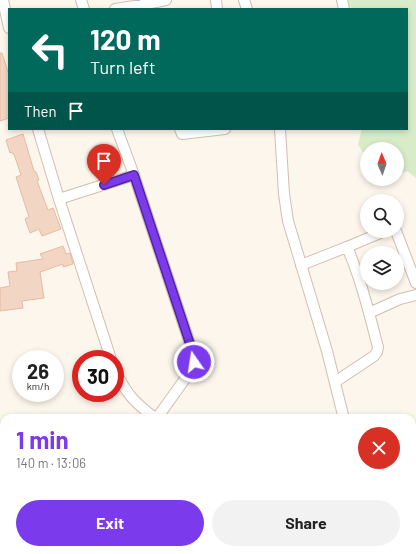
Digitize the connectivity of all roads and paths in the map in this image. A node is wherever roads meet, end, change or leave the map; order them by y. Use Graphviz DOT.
graph roads {
  1 [pos="2,0"];
  2 [pos="166,0"];
  3 [pos="124,8"];
  4 [pos="8,24"];
  5 [pos="38,130"];
  6 [pos="117,130"];
  7 [pos="180,130"];
  8 [pos="216,130"];
  9 [pos="280,130"];
  10 [pos="134,175"];
  11 [pos="59,199"];
  12 [pos="368,238"];
  13 [pos="399,238"];
  14 [pos="347,247"];
  15 [pos="301,265"];
  16 [pos="416,283"];
  17 [pos="416,295"];
  18 [pos="369,313"];
  19 [pos="108,350"];
  20 [pos="335,382"];
  21 [pos="124,388"];
  22 [pos="151,414"];
  23 [pos="159,414"];
  24 [pos="341,414"];
  1 -- 4 [label="street"];
  2 -- 3 [label="street"];
  5 -- 11 [label="street"];
  6 -- 10 [label="street"];
  7 -- 8 [label="street"];
  9 -- 15 [label="street"];
  10 -- 11 [label="street"];
  10 -- 23 [label="street"];
  11 -- 19 [label="street"];
  12 -- 14 [label="street"];
  13 -- 16 [label="street"];
  14 -- 15 [label="street"];
  14 -- 18 [label="street"];
  15 -- 20 [label="street"];
  17 -- 18 [label="street"];
  18 -- 20 [label="street"];
  20 -- 24 [label="street"];
  21 -- 22 [label="street"];
}
